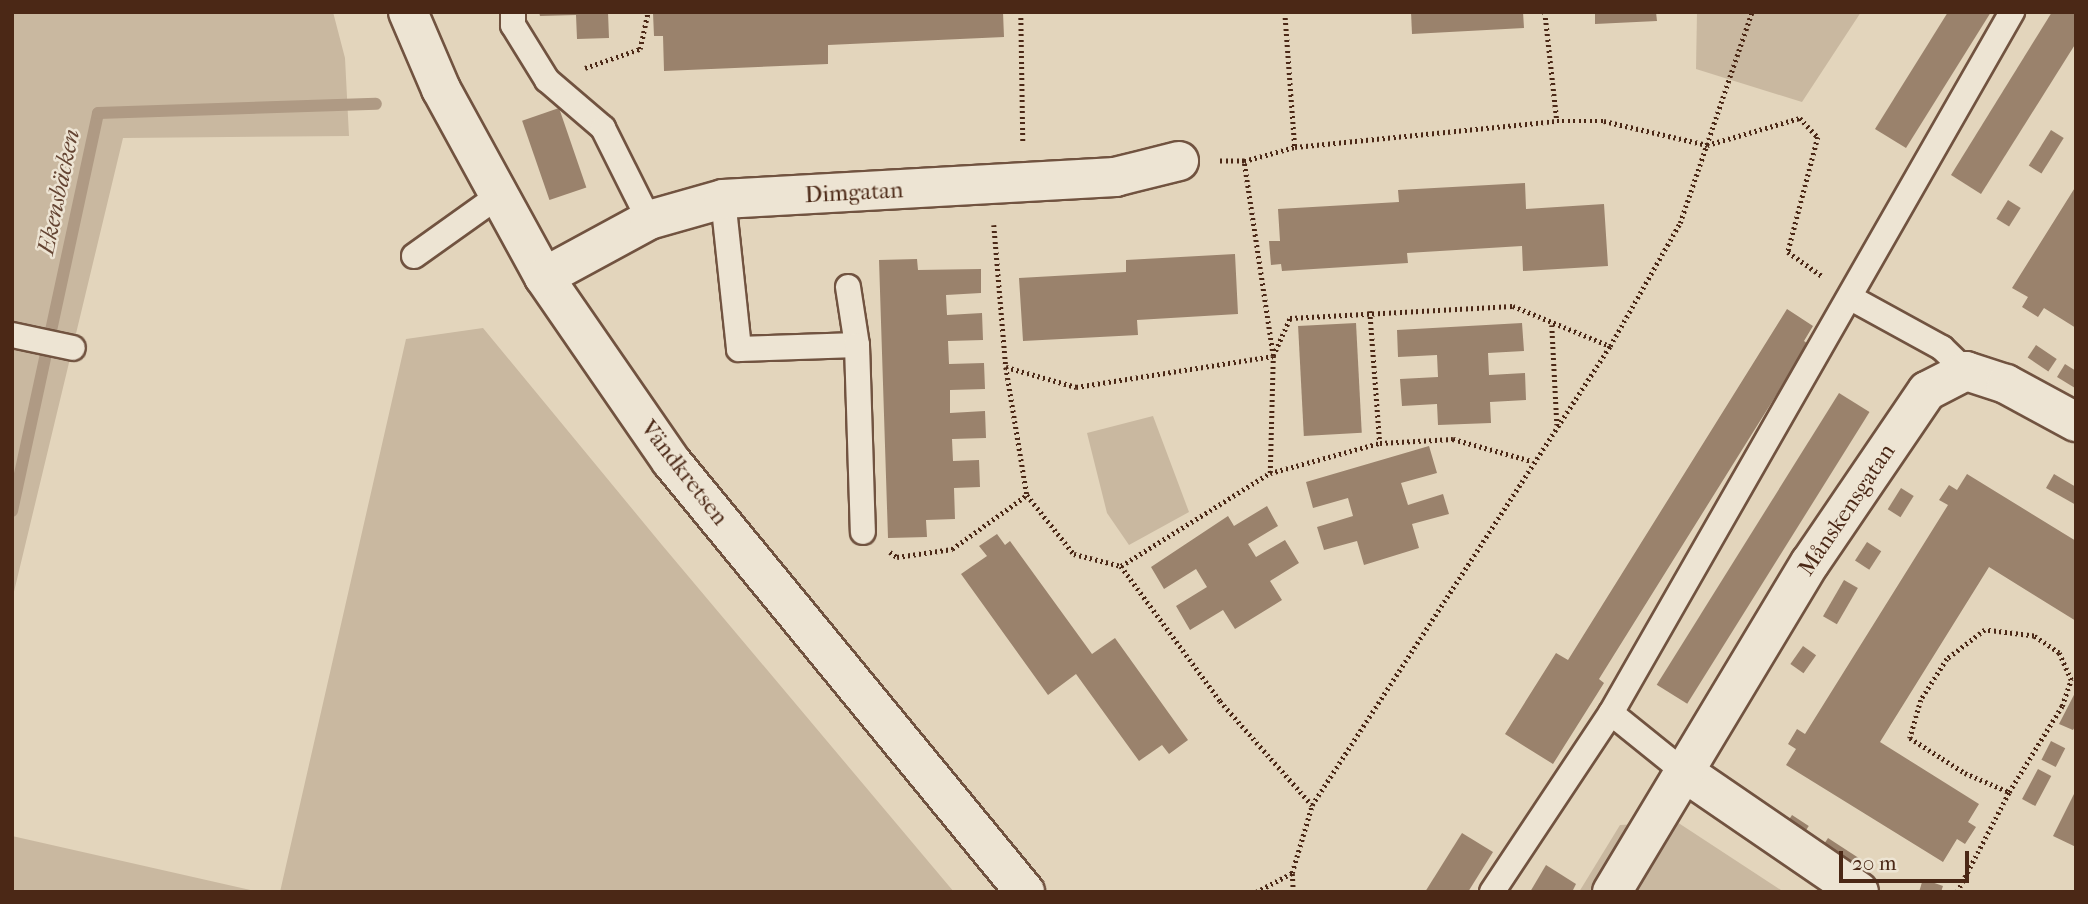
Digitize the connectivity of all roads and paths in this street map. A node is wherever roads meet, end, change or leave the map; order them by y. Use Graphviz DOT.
graph roads {
  1 [pos="408,12"];
  2 [pos="513,12"];
  3 [pos="648,12"];
  4 [pos="1021,12"];
  5 [pos="1285,12"];
  6 [pos="1545,12"];
  7 [pos="1752,12"];
  8 [pos="2012,12"];
  9 [pos="547,80"];
  10 [pos="1557,121"];
  11 [pos="1707,145"];
  12 [pos="1296,147"];
  13 [pos="1179,160"];
  14 [pos="1244,161"];
  15 [pos="1024,182"];
  16 [pos="500,194"];
  17 [pos="723,199"];
  18 [pos="649,220"];
  19 [pos="998,250"];
  20 [pos="414,256"];
  21 [pos="544,277"];
  22 [pos="848,287"];
  23 [pos="1851,298"];
  24 [pos="1370,311"];
  25 [pos="1552,325"];
  26 [pos="12,335"];
  27 [pos="857,345"];
  28 [pos="1610,346"];
  29 [pos="73,348"];
  30 [pos="1273,356"];
  31 [pos="1006,367"];
  32 [pos="1966,371"];
  33 [pos="2076,422"];
  34 [pos="1557,426"];
  35 [pos="1380,443"];
  36 [pos="1532,461"];
  37 [pos="1270,473"];
  38 [pos="1027,495"];
  39 [pos="863,532"];
  40 [pos="1121,566"];
  41 [pos="1611,713"];
  42 [pos="1684,772"];
  43 [pos="2009,792"];
  44 [pos="1312,805"];
  45 [pos="1292,873"];
  46 [pos="1024,892"];
  47 [pos="1256,892"];
  48 [pos="1293,892"];
  49 [pos="1492,892"];
  50 [pos="1612,892"];
  51 [pos="1858,892"];
  52 [pos="1957,892"];
  1 -- 16 [label="street, Vändkretsen"];
  2 -- 9 [label="lane"];
  3 -- 9 [label="path"];
  4 -- 15 [label="path"];
  5 -- 12 [label="path"];
  6 -- 10 [label="path"];
  7 -- 11 [label="path"];
  8 -- 23 [label="lane"];
  9 -- 18 [label="lane"];
  10 -- 11 [label="path"];
  10 -- 12 [label="path"];
  11 -- 23 [label="path"];
  11 -- 28 [label="path"];
  12 -- 14 [label="path"];
  13 -- 14 [label="path"];
  13 -- 15 [label="street, Dimgatan"];
  14 -- 30 [label="path"];
  15 -- 17 [label="street, Dimgatan"];
  16 -- 20 [label="lane"];
  16 -- 21 [label="street, Vändkretsen"];
  17 -- 18 [label="street, Dimgatan"];
  17 -- 27 [label="lane"];
  18 -- 21 [label="street, Dimgatan"];
  19 -- 31 [label="path"];
  21 -- 46 [label="street, Vändkretsen"];
  22 -- 27 [label="lane"];
  23 -- 32 [label="lane"];
  23 -- 41 [label="lane"];
  24 -- 25 [label="path"];
  24 -- 30 [label="path"];
  24 -- 35 [label="path"];
  25 -- 28 [label="path"];
  25 -- 34 [label="path"];
  26 -- 29 [label="lane"];
  27 -- 39 [label="lane"];
  28 -- 34 [label="path"];
  30 -- 31 [label="path"];
  30 -- 37 [label="path"];
  31 -- 38 [label="path"];
  32 -- 33 [label="street"];
  32 -- 42 [label="street, Månskensgatan"];
  34 -- 36 [label="path"];
  35 -- 36 [label="path"];
  35 -- 37 [label="path"];
  36 -- 44 [label="path"];
  37 -- 40 [label="path"];
  38 -- 39 [label="path"];
  38 -- 40 [label="path"];
  40 -- 44 [label="path"];
  41 -- 42 [label="lane"];
  41 -- 49 [label="lane"];
  42 -- 50 [label="street, Månskensgatan"];
  42 -- 51 [label="street"];
  43 -- 43 [label="path"];
  43 -- 52 [label="path"];
  44 -- 45 [label="path"];
  45 -- 47 [label="path"];
  45 -- 48 [label="path"];
}
